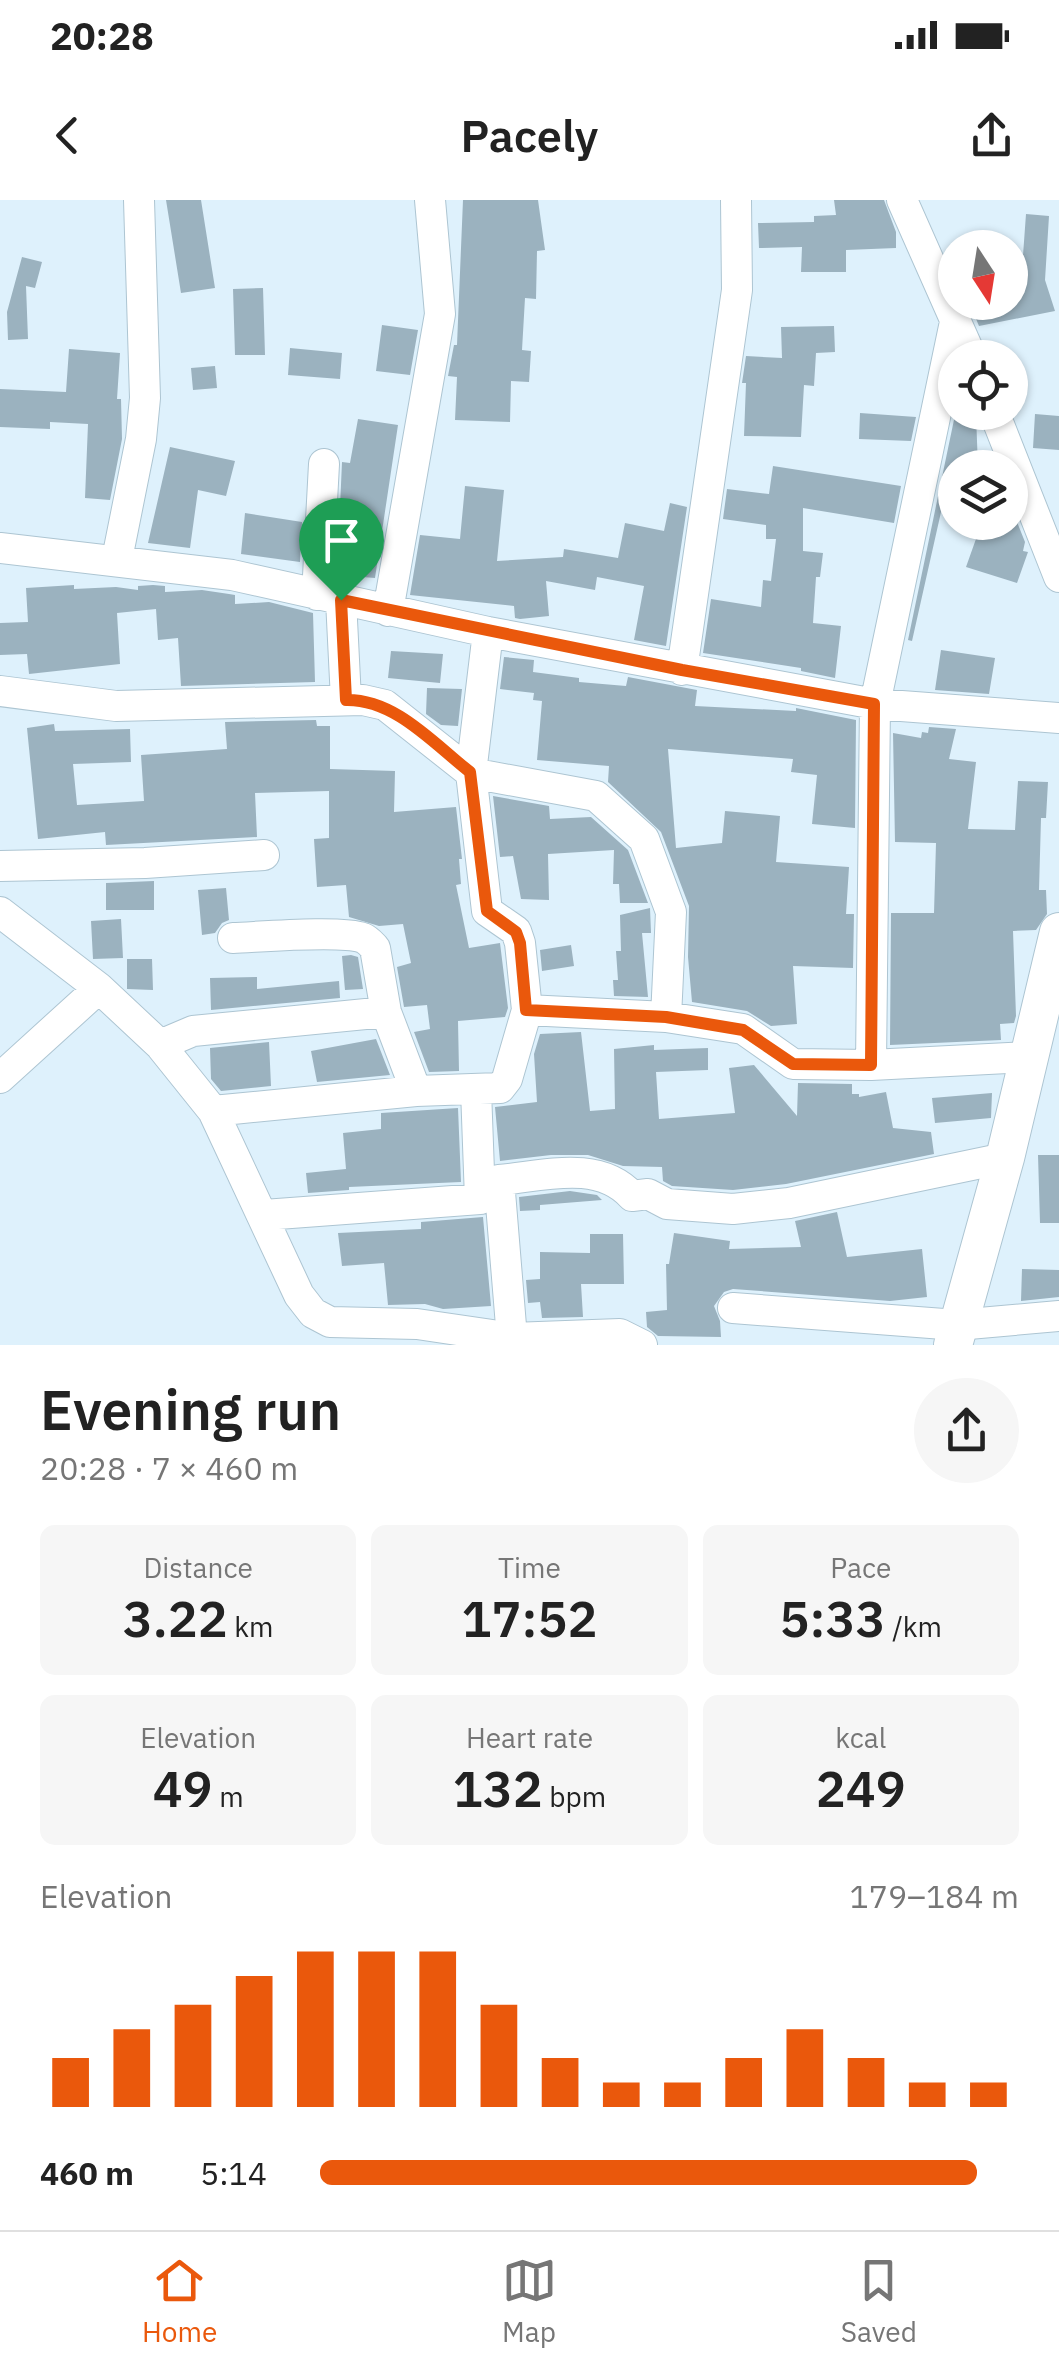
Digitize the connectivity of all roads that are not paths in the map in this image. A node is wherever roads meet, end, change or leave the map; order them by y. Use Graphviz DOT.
graph roads {
  1 [pos="139,200"];
  2 [pos="430,200"];
  3 [pos="736,200"];
  4 [pos="902,200"];
  5 [pos="938,278"];
  6 [pos="955,320"];
  7 [pos="1001,430"];
  8 [pos="324,464"];
  9 [pos="0,548"];
  10 [pos="116,559"];
  11 [pos="1059,577"];
  12 [pos="329,598"];
  13 [pos="388,611"];
  14 [pos="488,632"];
  15 [pos="682,670"];
  16 [pos="0,691"];
  17 [pos="346,700"];
  18 [pos="874,704"];
  19 [pos="1059,718"];
  20 [pos="470,772"];
  21 [pos="264,855"];
  22 [pos="0,866"];
  23 [pos="0,912"];
  24 [pos="1059,932"];
  25 [pos="233,938"];
  26 [pos="99,988"];
  27 [pos="526,1010"];
  28 [pos="386,1012"];
  29 [pos="666,1017"];
  30 [pos="160,1044"];
  31 [pos="1029,1056"];
  32 [pos="871,1065"];
  33 [pos="0,1078"];
  34 [pos="476,1090"];
  35 [pos="416,1092"];
  36 [pos="213,1111"];
  37 [pos="1004,1158"];
  38 [pos="490,1189"];
  39 [pos="264,1215"];
  40 [pos="733,1308"];
  41 [pos="1059,1316"];
  42 [pos="336,1334"];
  43 [pos="954,1335"];
  44 [pos="512,1338"];
  45 [pos="642,1345"];
  1 -- 10 [label="street"];
  2 -- 13 [label="street"];
  3 -- 15 [label="street"];
  4 -- 5 [label="street"];
  6 -- 18 [label="street"];
  7 -- 11 [label="street"];
  8 -- 12 [label="street"];
  9 -- 10 [label="street"];
  10 -- 12 [label="street"];
  12 -- 13 [label="street"];
  12 -- 17 [label="street"];
  13 -- 14 [label="street"];
  14 -- 15 [label="street"];
  14 -- 20 [label="street"];
  15 -- 18 [label="street"];
  16 -- 17 [label="street"];
  17 -- 20 [label="street"];
  18 -- 19 [label="street"];
  18 -- 32 [label="street"];
  20 -- 27 [label="street"];
  20 -- 29 [label="street"];
  21 -- 22 [label="street"];
  23 -- 26 [label="street"];
  24 -- 31 [label="street"];
  25 -- 28 [label="street"];
  26 -- 30 [label="street"];
  26 -- 33 [label="street"];
  27 -- 29 [label="street"];
  27 -- 34 [label="street"];
  28 -- 30 [label="street"];
  28 -- 35 [label="street"];
  29 -- 32 [label="street"];
  30 -- 36 [label="street"];
  31 -- 32 [label="street"];
  31 -- 37 [label="street"];
  34 -- 35 [label="street"];
  34 -- 38 [label="street"];
  35 -- 36 [label="street"];
  36 -- 39 [label="street"];
  37 -- 38 [label="street"];
  37 -- 43 [label="street"];
  38 -- 39 [label="street"];
  38 -- 44 [label="street"];
  39 -- 42 [label="street"];
  40 -- 43 [label="street"];
  41 -- 43 [label="street"];
  42 -- 44 [label="street"];
  44 -- 45 [label="street"];
}
